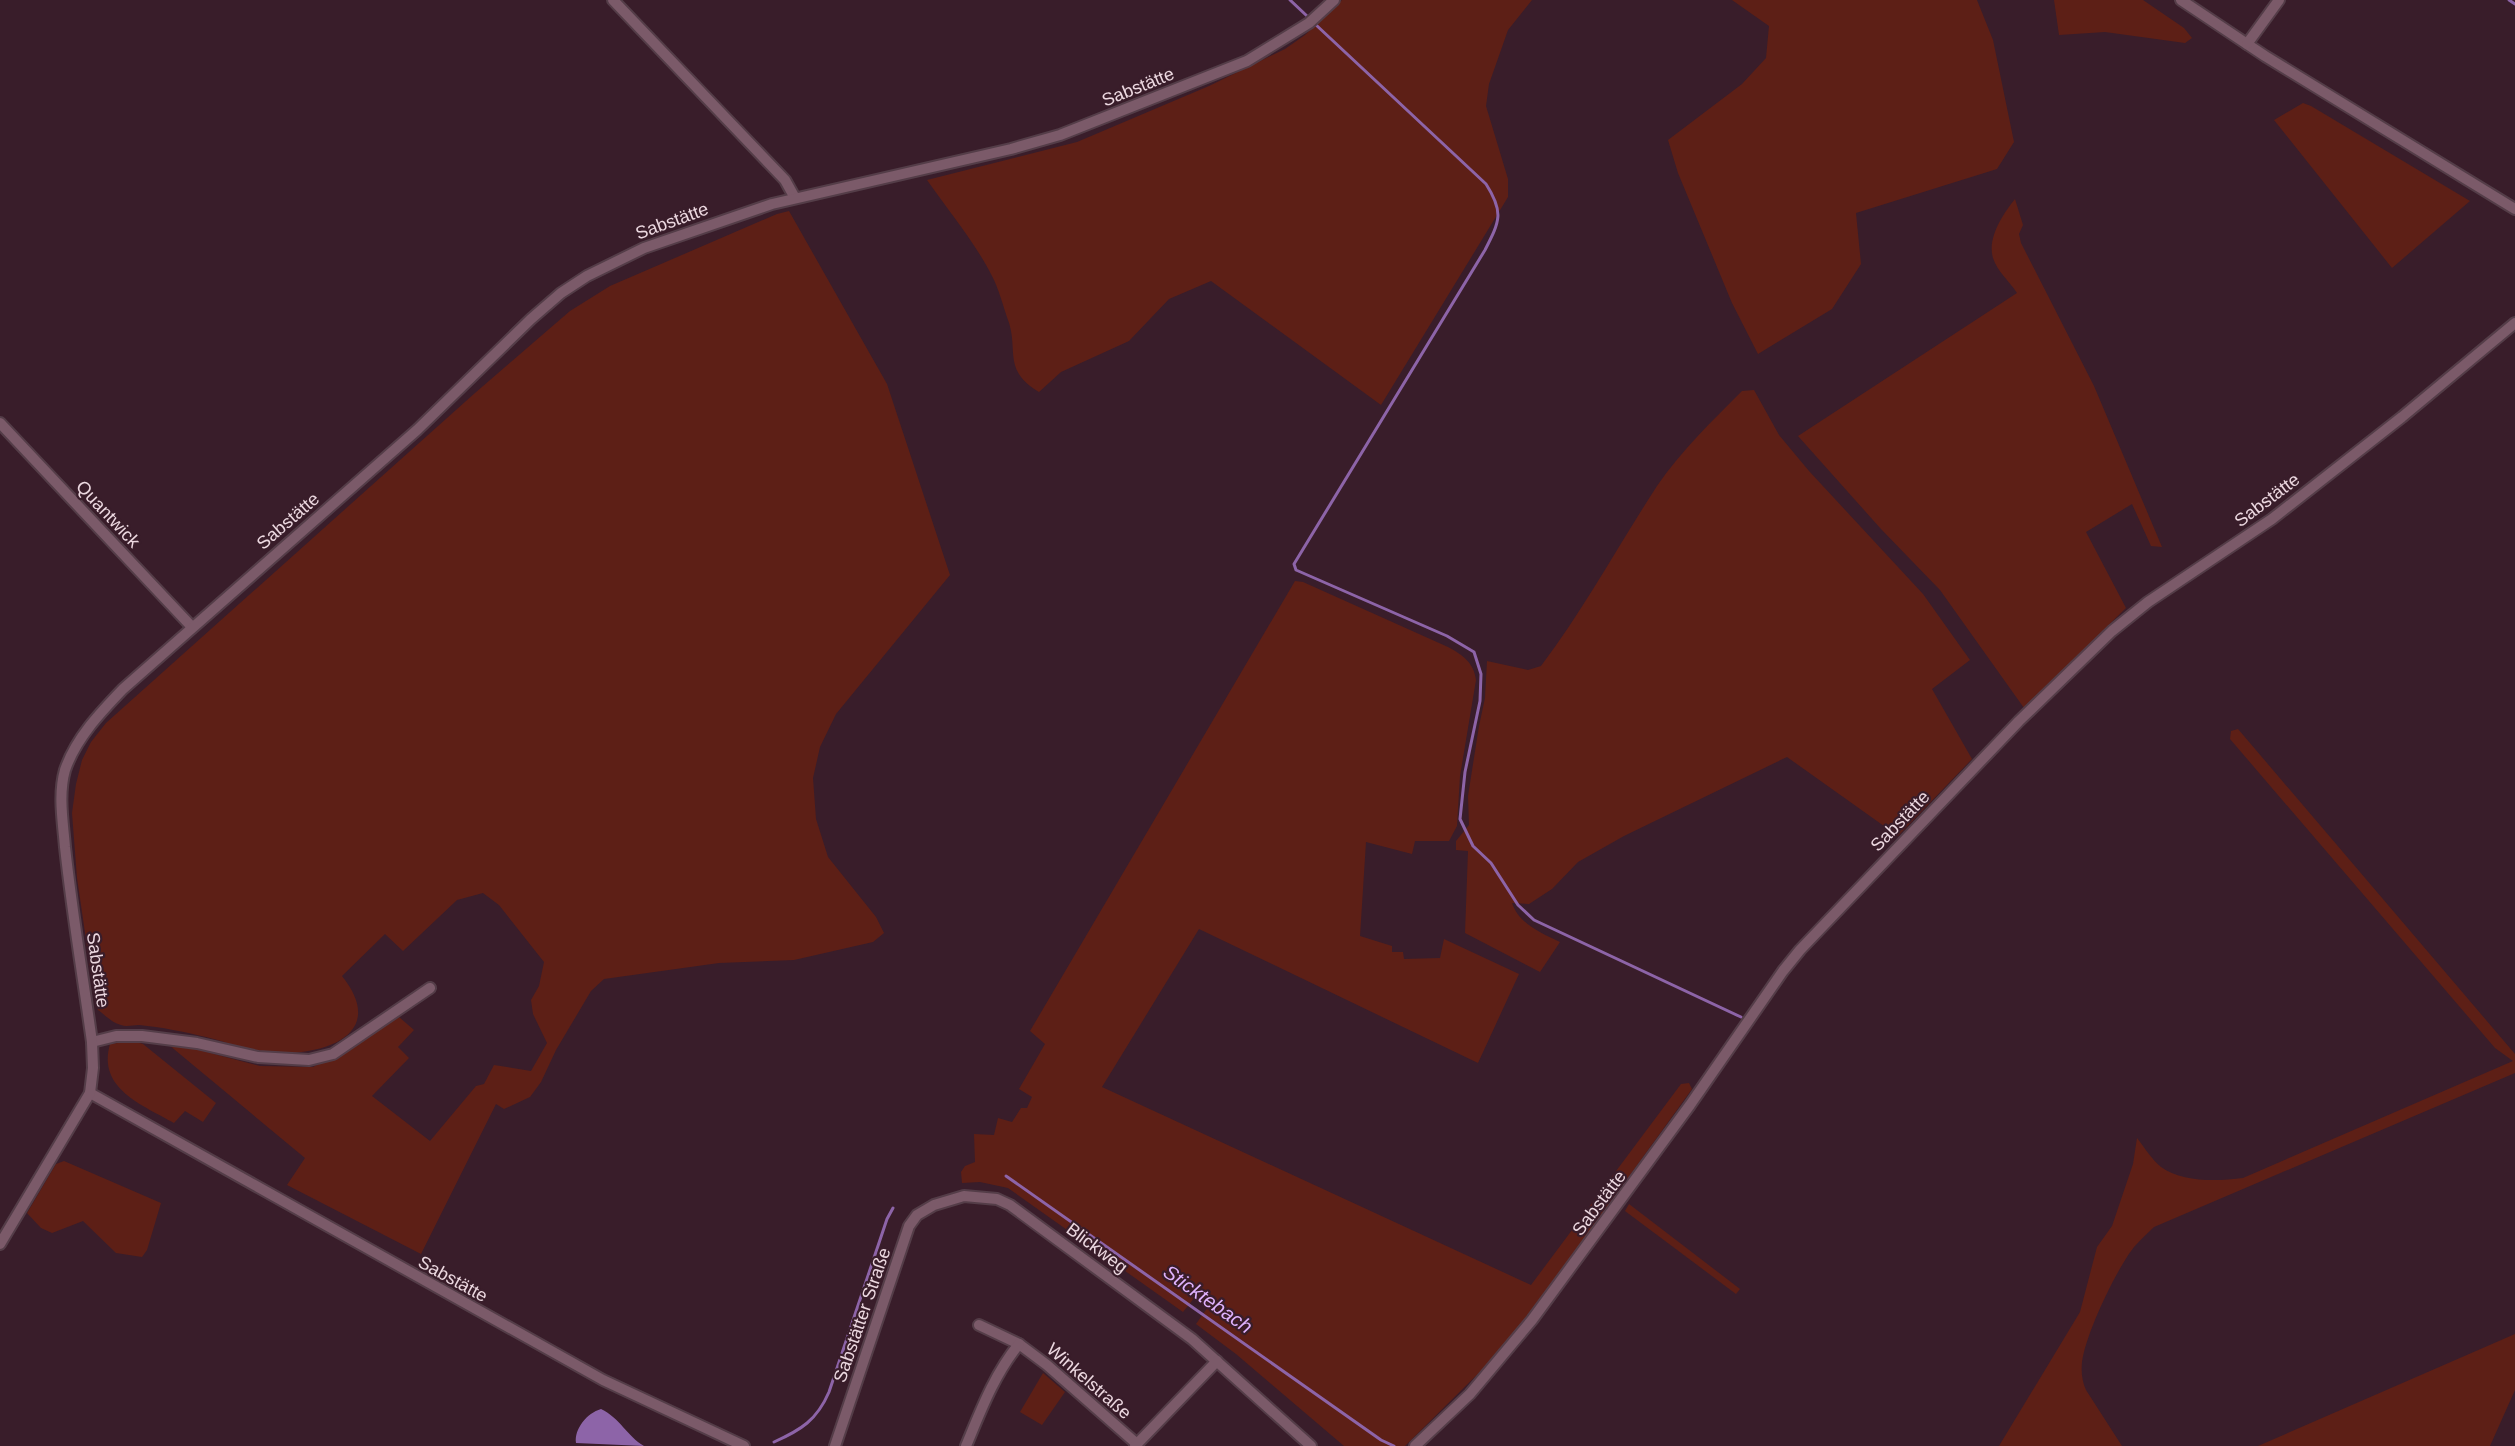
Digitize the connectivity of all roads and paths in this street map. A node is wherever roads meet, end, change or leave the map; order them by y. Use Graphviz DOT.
graph roads {
  1 [pos="613,0"];
  2 [pos="1334,0"];
  3 [pos="2181,0"];
  4 [pos="2279,0"];
  5 [pos="2247,44"];
  6 [pos="795,198"];
  7 [pos="2515,208"];
  8 [pos="2515,323"];
  9 [pos="0,423"];
  10 [pos="192,627"];
  11 [pos="430,988"];
  12 [pos="92,1042"];
  13 [pos="90,1093"];
  14 [pos="934,1205"];
  15 [pos="0,1244"];
  16 [pos="979,1325"];
  17 [pos="1019,1344"];
  18 [pos="1217,1361"];
  19 [pos="1305,1444"];
  20 [pos="1136,1445"];
  21 [pos="744,1446"];
  22 [pos="835,1446"];
  23 [pos="966,1446"];
  24 [pos="1415,1446"];
  1 -- 6 [label="street"];
  2 -- 6 [label="street, Sabstätte"];
  3 -- 5 [label="street"];
  4 -- 5 [label="street"];
  5 -- 7 [label="street"];
  6 -- 10 [label="street, Sabstätte"];
  8 -- 24 [label="street, Sabstätte"];
  9 -- 10 [label="street, Quantwick"];
  10 -- 12 [label="street, Sabstätte"];
  11 -- 12 [label="street"];
  12 -- 13 [label="street, Sabstätte"];
  13 -- 15 [label="street, Sabstätte"];
  13 -- 21 [label="street, Sabstätte"];
  14 -- 18 [label="street, Blickweg"];
  14 -- 22 [label="street, Sabstätter Straße"];
  16 -- 17 [label="street, Winkelstraße"];
  17 -- 20 [label="street, Winkelstraße"];
  17 -- 23 [label="street, Winkelstraße"];
  18 -- 19 [label="street, Blickweg"];
  18 -- 20 [label="street"];
}
